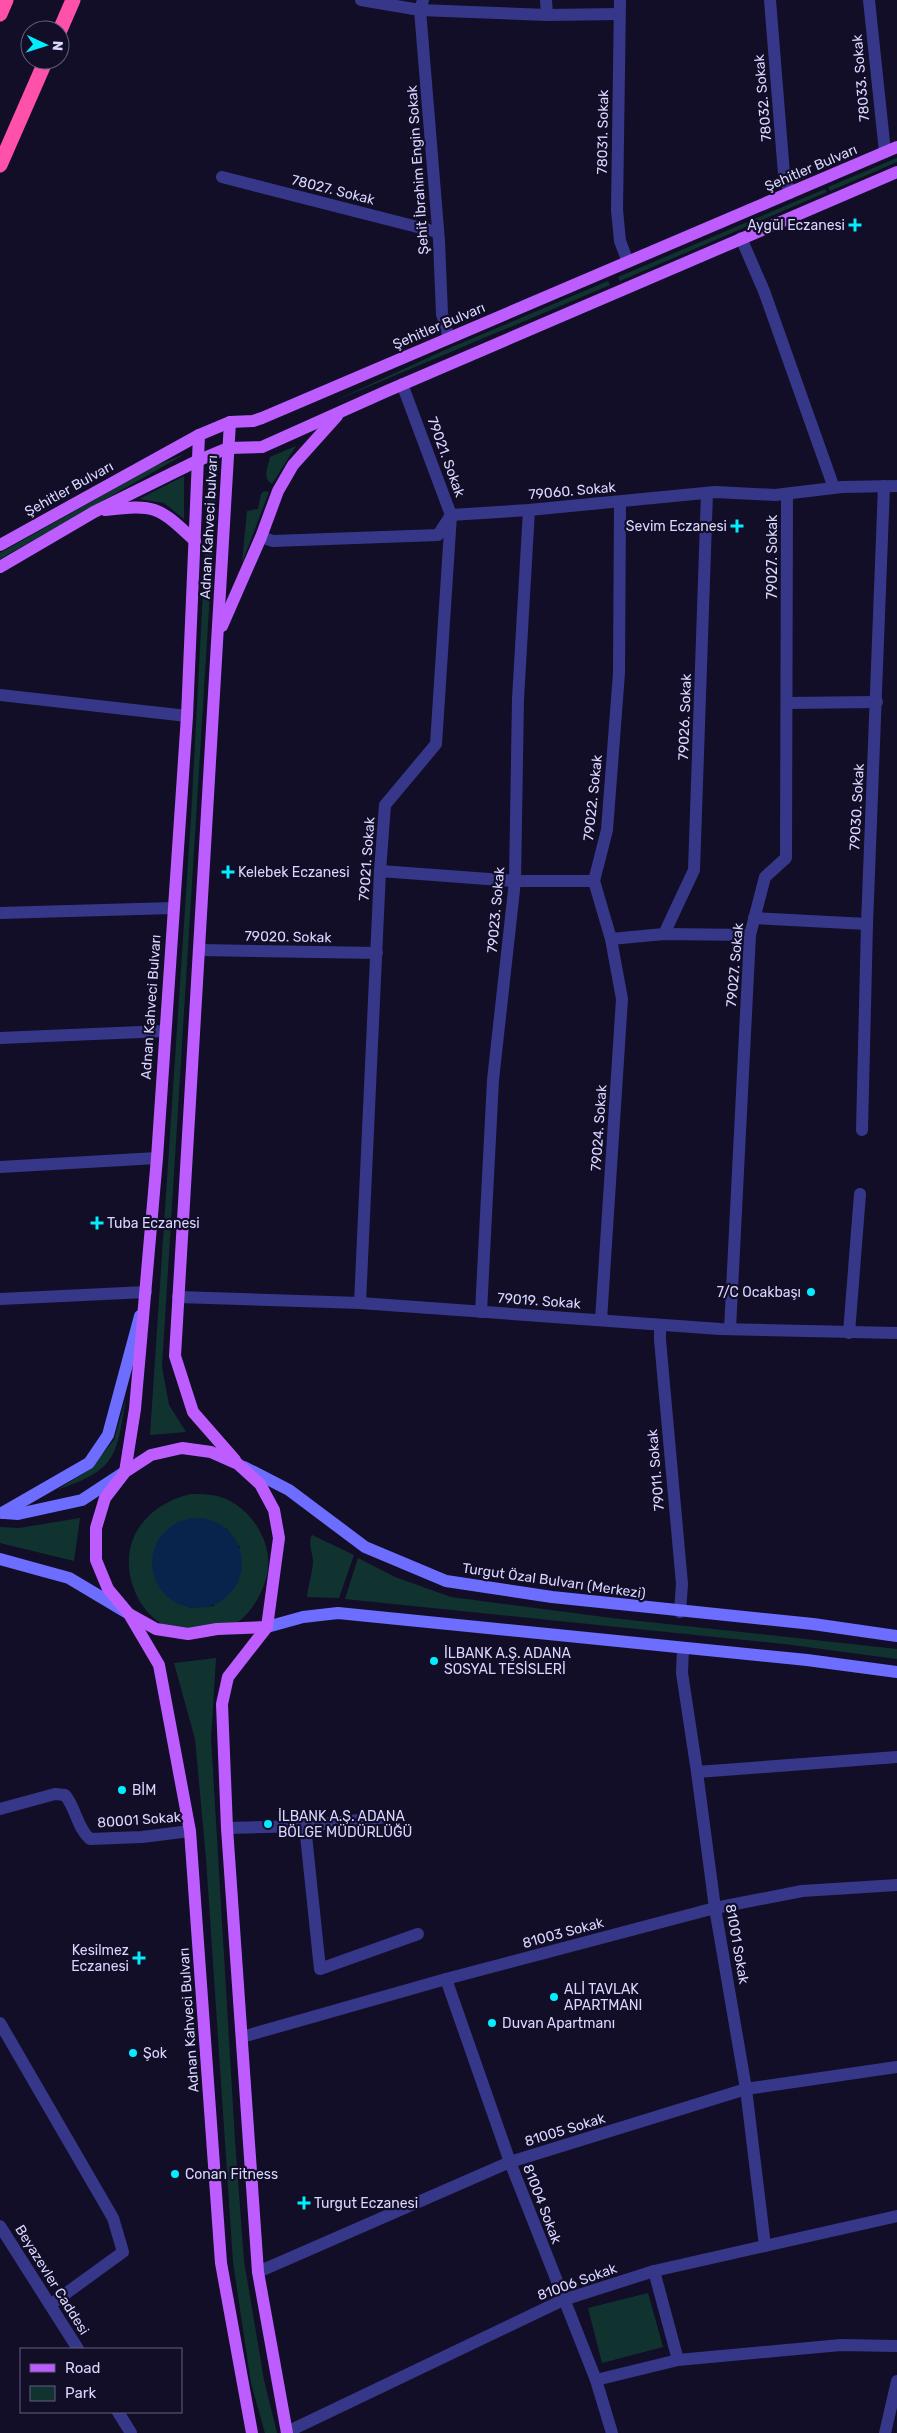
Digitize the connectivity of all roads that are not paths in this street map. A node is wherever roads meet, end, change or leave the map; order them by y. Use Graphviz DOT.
graph roads {
  1 [pos="6,0"];
  2 [pos="73,0"];
  3 [pos="361,0"];
  4 [pos="546,0"];
  5 [pos="620,0"];
  6 [pos="770,0"];
  7 [pos="869,0"];
  8 [pos="422,5"];
  9 [pos="0,14"];
  10 [pos="620,14"];
  11 [pos="547,15"];
  12 [pos="64,20"];
  13 [pos="42,70"];
  14 [pos="897,147"];
  15 [pos="885,152"];
  16 [pos="0,165"];
  17 [pos="897,172"];
  18 [pos="222,177"];
  19 [pos="790,193"];
  20 [pos="437,232"];
  21 [pos="741,238"];
  22 [pos="628,262"];
  23 [pos="449,338"];
  24 [pos="402,384"];
  25 [pos="342,410"];
  26 [pos="230,422"];
  27 [pos="199,435"];
  28 [pos="228,448"];
  29 [pos="197,461"];
  30 [pos="884,486"];
  31 [pos="897,486"];
  32 [pos="834,488"];
  33 [pos="707,493"];
  34 [pos="787,494"];
  35 [pos="620,502"];
  36 [pos="528,510"];
  37 [pos="94,512"];
  38 [pos="451,515"];
  39 [pos="261,537"];
  40 [pos="195,542"];
  41 [pos="0,544"];
  42 [pos="0,567"];
  43 [pos="219,633"];
  44 [pos="0,695"];
  45 [pos="877,702"];
  46 [pos="788,704"];
  47 [pos="187,716"];
  48 [pos="380,871"];
  49 [pos="515,881"];
  50 [pos="594,882"];
  51 [pos="173,908"];
  52 [pos="0,913"];
  53 [pos="754,918"];
  54 [pos="867,924"];
  55 [pos="664,934"];
  56 [pos="750,935"];
  57 [pos="611,939"];
  58 [pos="200,950"];
  59 [pos="376,953"];
  60 [pos="164,1031"];
  61 [pos="0,1038"];
  62 [pos="862,1130"];
  63 [pos="157,1158"];
  64 [pos="0,1167"];
  65 [pos="860,1194"];
  66 [pos="146,1292"];
  67 [pos="178,1297"];
  68 [pos="0,1299"];
  69 [pos="360,1303"];
  70 [pos="481,1312"];
  71 [pos="601,1320"];
  72 [pos="660,1325"];
  73 [pos="730,1329"];
  74 [pos="850,1332"];
  75 [pos="897,1333"];
  76 [pos="238,1464"];
  77 [pos="125,1472"];
  78 [pos="1,1513"];
  79 [pos="0,1559"];
  80 [pos="680,1612"];
  81 [pos="129,1614"];
  82 [pos="267,1627"];
  83 [pos="897,1636"];
  84 [pos="683,1648"];
  85 [pos="897,1672"];
  86 [pos="897,1757"];
  87 [pos="697,1772"];
  88 [pos="0,1809"];
  89 [pos="387,1816"];
  90 [pos="305,1826"];
  91 [pos="227,1828"];
  92 [pos="190,1831"];
  93 [pos="897,1885"];
  94 [pos="714,1908"];
  95 [pos="418,1934"];
  96 [pos="446,1979"];
  97 [pos="0,2023"];
  98 [pos="242,2037"];
  99 [pos="897,2067"];
  100 [pos="746,2089"];
  101 [pos="510,2162"];
  102 [pos="897,2216"];
  103 [pos="0,2226"];
  104 [pos="765,2246"];
  105 [pos="654,2271"];
  106 [pos="258,2272"];
  107 [pos="563,2300"];
  108 [pos="50,2306"];
  109 [pos="897,2346"];
  110 [pos="77,2348"];
  111 [pos="678,2360"];
  112 [pos="596,2380"];
  113 [pos="897,2381"];
  114 [pos="119,2413"];
  115 [pos="131,2433"];
  116 [pos="252,2433"];
  117 [pos="287,2433"];
  118 [pos="612,2433"];
  119 [pos="885,2433"];
  1 -- 9 [label="highway"];
  2 -- 12 [label="highway"];
  3 -- 8 [label="street"];
  4 -- 11 [label="street"];
  5 -- 10 [label="street, 78031. Sokak"];
  6 -- 19 [label="street, 78032. Sokak"];
  7 -- 15 [label="street, 78033. Sokak"];
  8 -- 11 [label="street"];
  8 -- 20 [label="street, Şehit İbrahim Engin Sokak"];
  10 -- 11 [label="street"];
  10 -- 22 [label="street, 78031. Sokak"];
  13 -- 16 [label="highway"];
  14 -- 15 [label="main road, Şehitler Bulvarı"];
  15 -- 19 [label="main road, Şehitler Bulvarı"];
  17 -- 21 [label="main road"];
  18 -- 20 [label="street, 78027. Sokak"];
  19 -- 22 [label="main road, Şehitler Bulvarı"];
  20 -- 23 [label="street, Şehit İbrahim Engin Sokak"];
  21 -- 24 [label="main road"];
  21 -- 32 [label="street"];
  22 -- 23 [label="main road, Şehitler Bulvarı"];
  23 -- 26 [label="main road, Şehitler Bulvarı"];
  24 -- 25 [label="main road"];
  24 -- 38 [label="street, 79021. Sokak"];
  25 -- 28 [label="main road"];
  25 -- 39 [label="main road"];
  26 -- 27 [label="main road, Şehitler Bulvarı"];
  26 -- 28 [label="main road, Adnan Kahveci bulvarı"];
  27 -- 29 [label="main road, Adnan Kahveci bulvarı"];
  27 -- 41 [label="main road, Şehitler Bulvarı"];
  28 -- 29 [label="main road"];
  28 -- 43 [label="main road, Adnan Kahveci bulvarı"];
  29 -- 37 [label="main road"];
  29 -- 40 [label="main road, Adnan Kahveci bulvarı"];
  30 -- 31 [label="street, 79060. Sokak"];
  30 -- 32 [label="street, 79060. Sokak"];
  30 -- 45 [label="street, 79030. Sokak"];
  32 -- 34 [label="street, 79060. Sokak"];
  33 -- 34 [label="street, 79060. Sokak"];
  33 -- 35 [label="street, 79060. Sokak"];
  33 -- 55 [label="street, 79026. Sokak"];
  34 -- 46 [label="street, 79027. Sokak"];
  35 -- 36 [label="street, 79060. Sokak"];
  35 -- 50 [label="street, 79022. Sokak"];
  36 -- 38 [label="street, 79060. Sokak"];
  36 -- 49 [label="street, 79023. Sokak"];
  37 -- 40 [label="main road"];
  37 -- 42 [label="main road"];
  38 -- 39 [label="street"];
  38 -- 48 [label="street, 79021. Sokak"];
  39 -- 43 [label="main road"];
  40 -- 47 [label="main road, Adnan Kahveci Bulvarı"];
  43 -- 58 [label="main road"];
  44 -- 47 [label="street"];
  45 -- 46 [label="street"];
  45 -- 54 [label="street, 79030. Sokak"];
  46 -- 53 [label="street, 79027. Sokak"];
  47 -- 51 [label="main road, Adnan Kahveci Bulvarı"];
  48 -- 49 [label="street"];
  48 -- 59 [label="street, 79021. Sokak"];
  49 -- 50 [label="street"];
  49 -- 70 [label="street, 79023. Sokak"];
  50 -- 57 [label="street, 79024. Sokak"];
  51 -- 52 [label="street"];
  51 -- 60 [label="main road, Adnan Kahveci Bulvarı"];
  53 -- 54 [label="street"];
  53 -- 56 [label="street, 79027. Sokak"];
  54 -- 62 [label="street, 79030. Sokak"];
  55 -- 56 [label="street"];
  55 -- 57 [label="street"];
  56 -- 73 [label="street, 79027. Sokak"];
  57 -- 71 [label="street, 79024. Sokak"];
  58 -- 59 [label="street, 79020. Sokak"];
  58 -- 67 [label="main road"];
  59 -- 69 [label="street, 79021. Sokak"];
  60 -- 61 [label="street"];
  60 -- 63 [label="main road, Adnan Kahveci Bulvarı"];
  63 -- 64 [label="street"];
  63 -- 66 [label="main road, Adnan Kahveci Bulvarı"];
  65 -- 74 [label="street"];
  66 -- 68 [label="street"];
  66 -- 77 [label="main road, Adnan Kahveci Bulvarı"];
  66 -- 78 [label="main road"];
  67 -- 69 [label="street, 79019. Sokak"];
  67 -- 76 [label="main road"];
  69 -- 70 [label="street, 79019. Sokak"];
  70 -- 71 [label="street, 79019. Sokak"];
  71 -- 72 [label="street, 79019. Sokak"];
  72 -- 73 [label="street, 79019. Sokak"];
  72 -- 80 [label="street, 79011. Sokak"];
  73 -- 74 [label="street, 79019. Sokak"];
  74 -- 75 [label="street, 79019. Sokak"];
  76 -- 77 [label="main road"];
  76 -- 80 [label="main road, Turgut Özal Bulvarı (Merkezi)"];
  76 -- 82 [label="main road"];
  77 -- 78 [label="main road"];
  77 -- 81 [label="main road"];
  79 -- 81 [label="main road"];
  80 -- 83 [label="main road, Turgut Özal Bulvarı (Merkezi)"];
  81 -- 82 [label="main road"];
  81 -- 92 [label="main road, Adnan Kahveci Bulvarı"];
  82 -- 84 [label="main road"];
  82 -- 91 [label="main road"];
  84 -- 85 [label="main road"];
  84 -- 87 [label="street, 81001 Sokak"];
  86 -- 87 [label="street"];
  87 -- 94 [label="street, 81001 Sokak"];
  88 -- 92 [label="street, 80001 Sokak"];
  89 -- 90 [label="street"];
  90 -- 91 [label="street"];
  90 -- 95 [label="street"];
  91 -- 98 [label="main road"];
  92 -- 116 [label="main road, Adnan Kahveci Bulvarı"];
  93 -- 94 [label="street, 81003 Sokak"];
  94 -- 96 [label="street, 81003 Sokak"];
  94 -- 100 [label="street, 81001 Sokak"];
  96 -- 98 [label="street, 81003 Sokak"];
  96 -- 101 [label="street, 81004 Sokak"];
  97 -- 108 [label="street"];
  98 -- 106 [label="main road"];
  99 -- 100 [label="street, 81005 Sokak"];
  100 -- 101 [label="street, 81005 Sokak"];
  100 -- 104 [label="street, 81001 Sokak"];
  101 -- 106 [label="street, 81005 Sokak"];
  101 -- 107 [label="street, 81004 Sokak"];
  102 -- 104 [label="street, 81006 Sokak"];
  103 -- 108 [label="street, Beyazevler Caddesi"];
  104 -- 105 [label="street, 81006 Sokak"];
  105 -- 107 [label="street, 81006 Sokak"];
  105 -- 111 [label="street"];
  106 -- 117 [label="main road"];
  107 -- 112 [label="street, 81004 Sokak"];
  107 -- 117 [label="street, 81006 Sokak"];
  108 -- 110 [label="street, Beyazevler Caddesi"];
  109 -- 111 [label="street"];
  111 -- 112 [label="street"];
  112 -- 118 [label="street, 81004 Sokak"];
  113 -- 119 [label="street"];
  114 -- 115 [label="street"];
}
